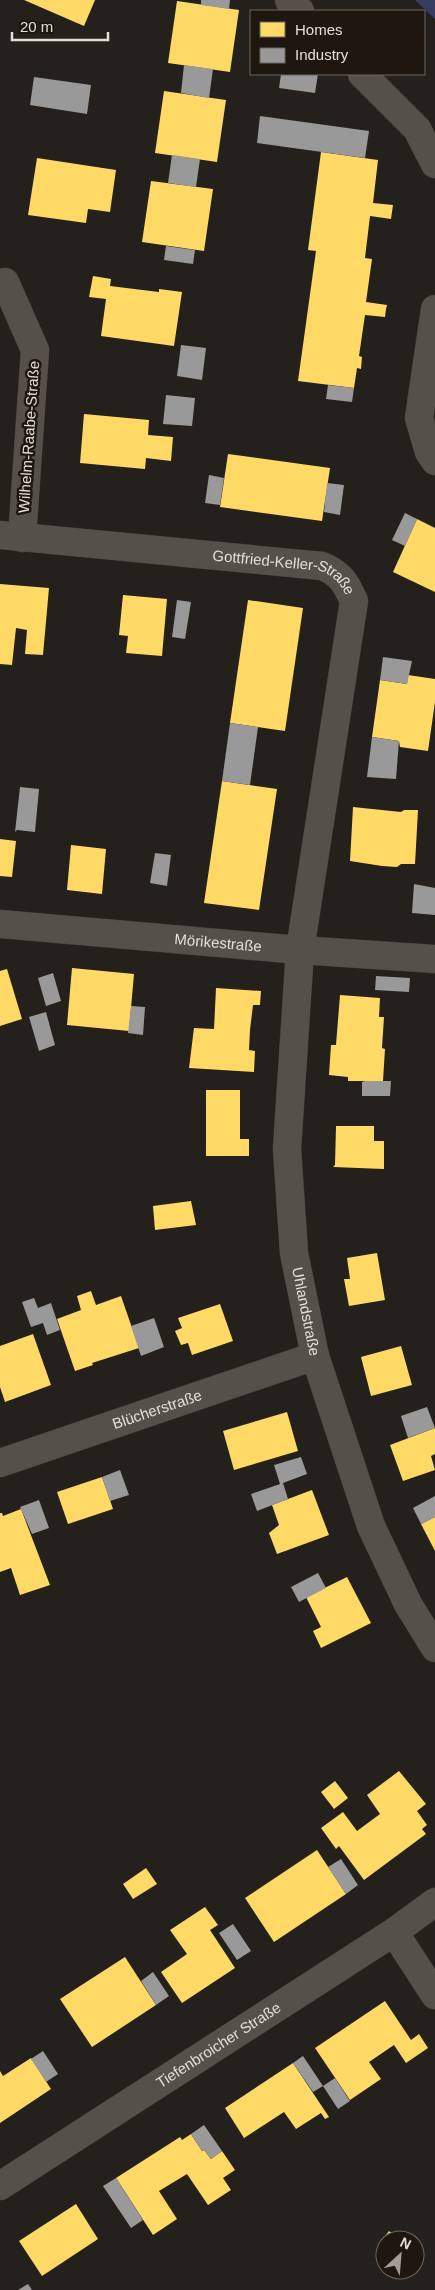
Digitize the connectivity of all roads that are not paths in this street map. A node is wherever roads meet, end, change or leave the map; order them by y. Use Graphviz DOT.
graph roads {
  1 [pos="289,0"];
  2 [pos="299,10"];
  3 [pos="363,75"];
  4 [pos="435,164"];
  5 [pos="5,282"];
  6 [pos="435,309"];
  7 [pos="435,460"];
  8 [pos="11,537"];
  9 [pos="0,924"];
  10 [pos="300,950"];
  11 [pos="435,958"];
  12 [pos="315,1356"];
  13 [pos="0,1463"];
  14 [pos="435,1648"];
  15 [pos="435,1902"];
  16 [pos="394,1932"];
  17 [pos="435,1995"];
  18 [pos="0,2186"];
  1 -- 2 [label="street"];
  3 -- 4 [label="street"];
  5 -- 8 [label="street, Wilhelm-Raabe-Straße"];
  6 -- 7 [label="street"];
  8 -- 10 [label="street, Gottfried-Keller-Straße"];
  9 -- 10 [label="street, Mörikestraße"];
  10 -- 11 [label="street, Mörikestraße"];
  10 -- 12 [label="street, Uhlandstraße"];
  12 -- 13 [label="street, Blücherstraße"];
  12 -- 14 [label="street, Uhlandstraße"];
  15 -- 16 [label="street, Tiefenbroicher Straße"];
  16 -- 17 [label="street"];
  16 -- 18 [label="street, Tiefenbroicher Straße"];
}
